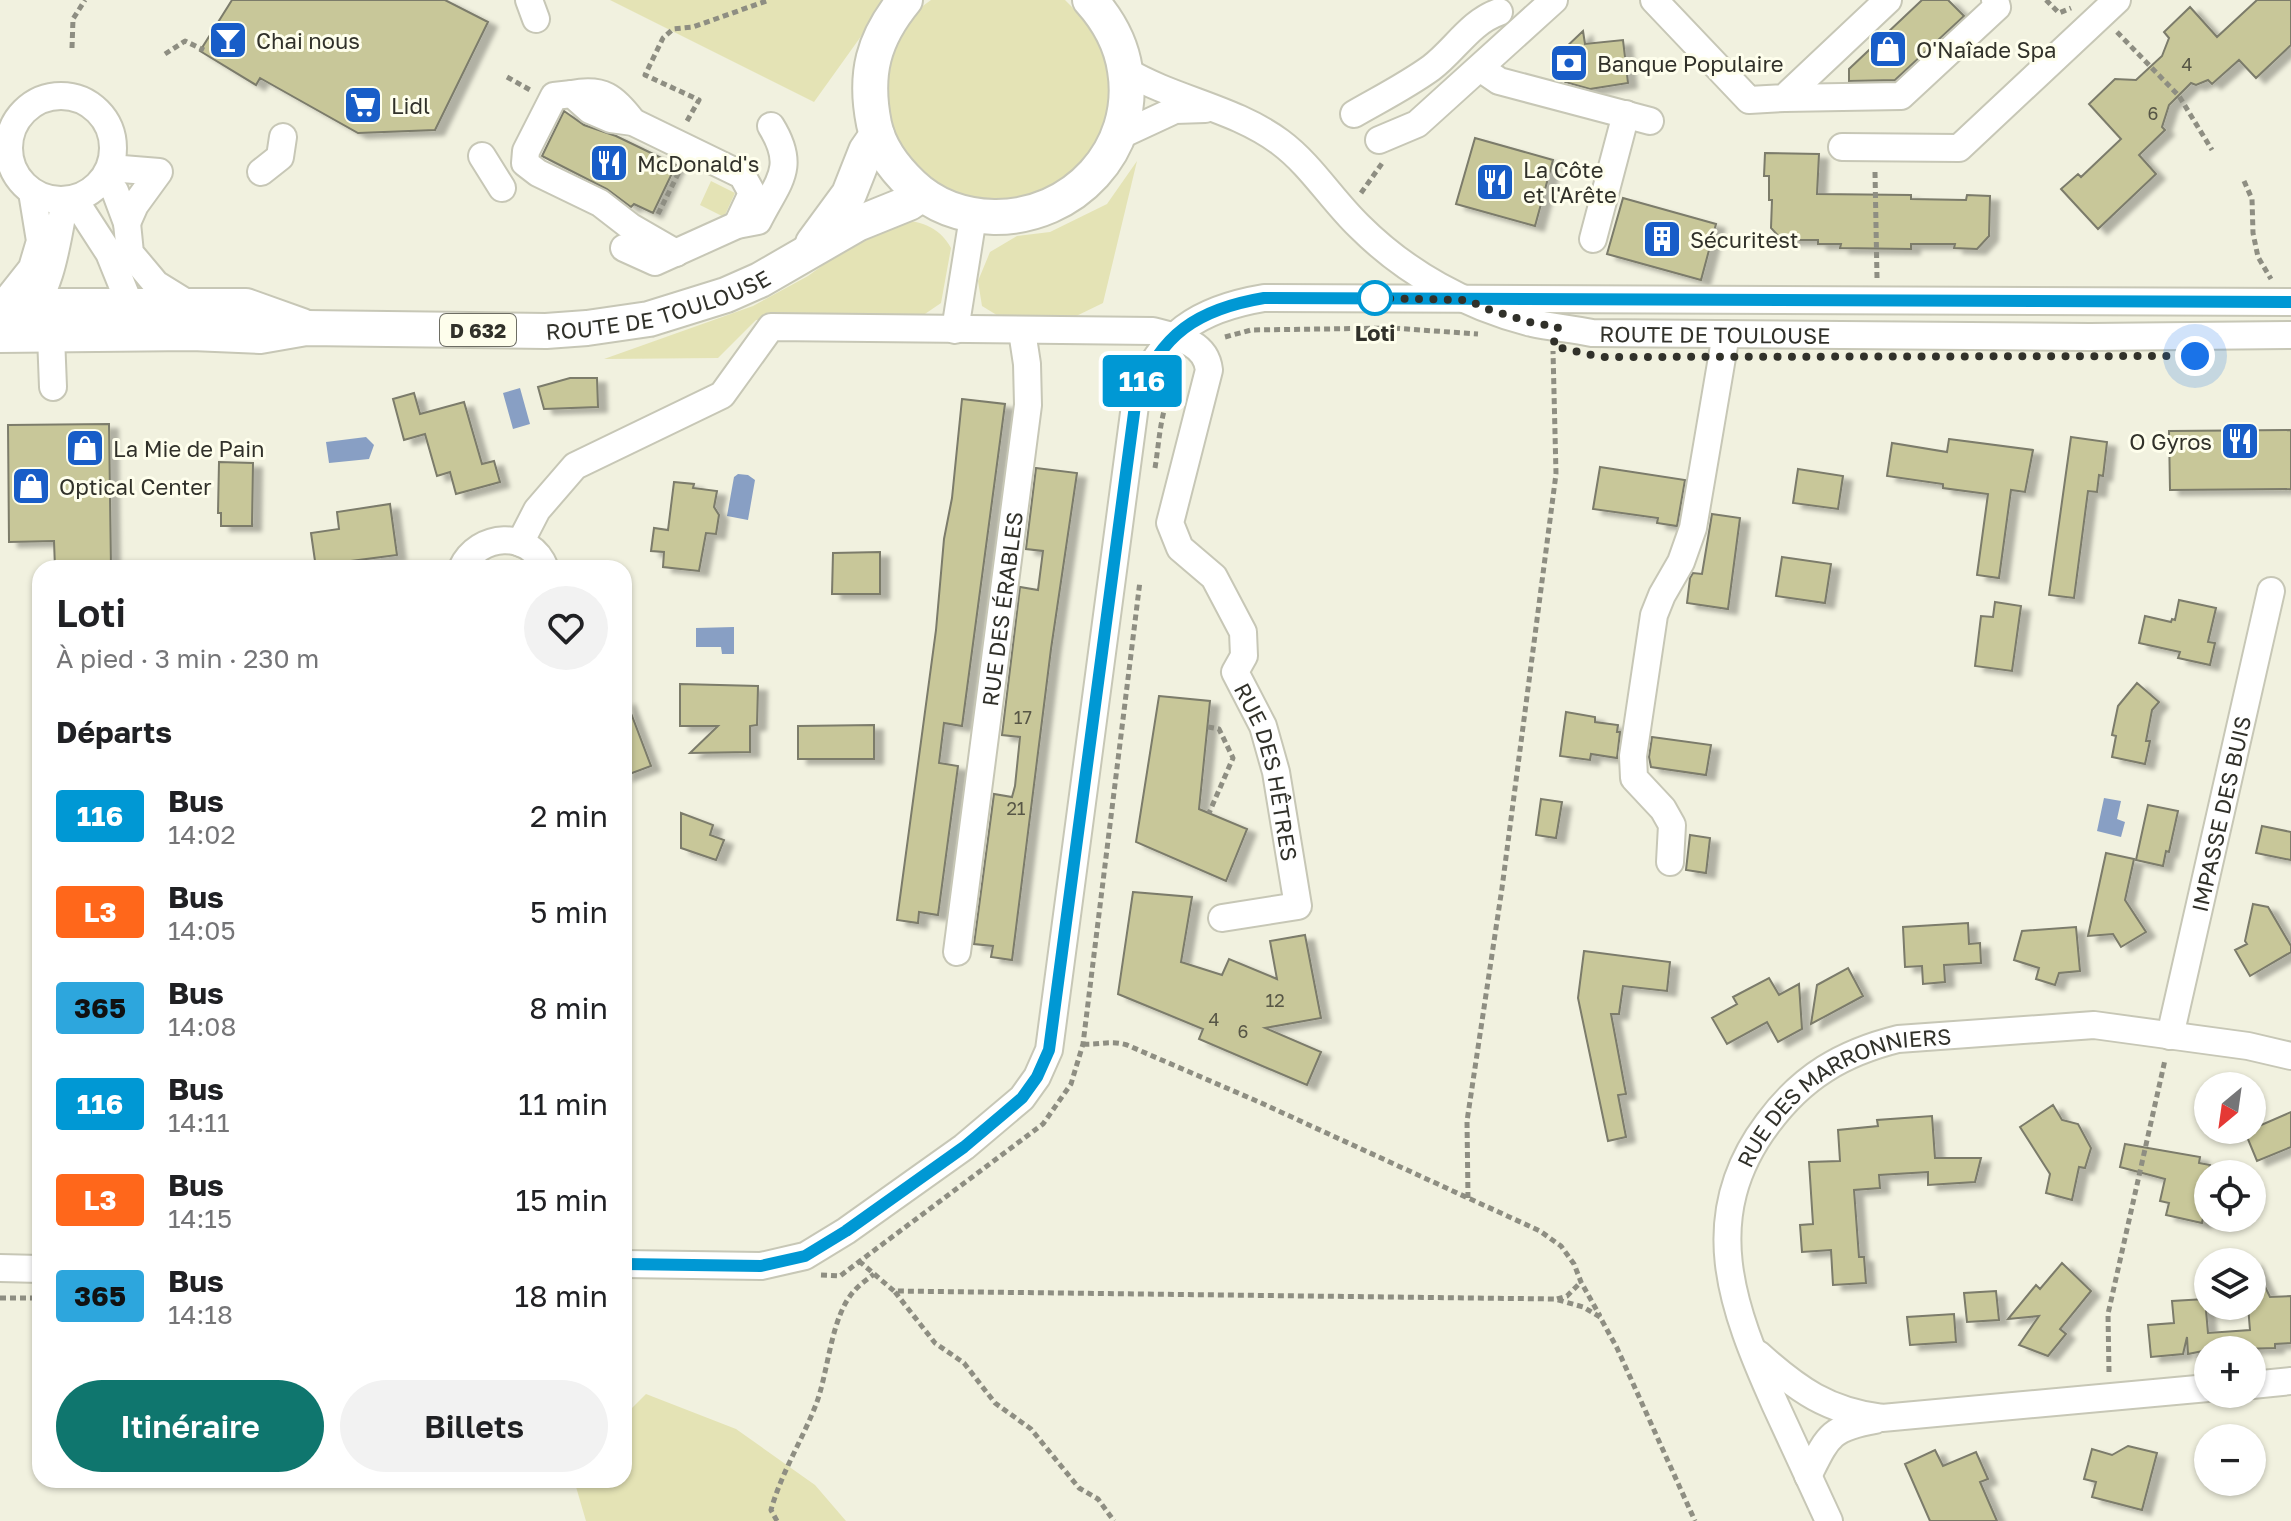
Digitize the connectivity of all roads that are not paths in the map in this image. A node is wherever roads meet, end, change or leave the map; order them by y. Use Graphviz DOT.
graph roads {
  1 [pos="905,0"];
  2 [pos="1090,0"];
  3 [pos="1554,0"];
  4 [pos="1654,0"];
  5 [pos="1888,0"];
  6 [pos="1995,0"];
  7 [pos="2108,8"];
  8 [pos="1499,12"];
  9 [pos="1115,14"];
  10 [pos="1480,68"];
  11 [pos="1126,71"];
  12 [pos="1784,98"];
  13 [pos="1211,109"];
  14 [pos="9,114"];
  15 [pos="1354,114"];
  16 [pos="771,126"];
  17 [pos="877,135"];
  18 [pos="1119,136"];
  19 [pos="283,137"];
  20 [pos="1379,140"];
  21 [pos="1842,147"];
  22 [pos="482,156"];
  23 [pos="261,172"];
  24 [pos="107,173"];
  25 [pos="502,188"];
  26 [pos="32,192"];
  27 [pos="922,194"];
  28 [pos="69,200"];
  29 [pos="973,217"];
  30 [pos="127,223"];
  31 [pos="737,225"];
  32 [pos="1593,239"];
  33 [pos="624,248"];
  34 [pos="809,250"];
  35 [pos="676,253"];
  36 [pos="1467,300"];
  37 [pos="2291,302"];
  38 [pos="190,305"];
  39 [pos="122,306"];
  40 [pos="7,318"];
  41 [pos="306,328"];
  42 [pos="955,330"];
  43 [pos="1022,331"];
  44 [pos="171,333"];
  45 [pos="1726,334"];
  46 [pos="2291,335"];
  47 [pos="51,336"];
  48 [pos="1174,336"];
  49 [pos="53,387"];
  50 [pos="520,543"];
  51 [pos="466,560"];
  52 [pos="540,560"];
  53 [pos="2271,591"];
  54 [pos="1670,862"];
  55 [pos="1222,918"];
  56 [pos="957,952"];
  57 [pos="2170,1036"];
  58 [pos="2291,1056"];
  59 [pos="632,1264"];
  60 [pos="0,1268"];
  61 [pos="32,1269"];
  62 [pos="1749,1346"];
  63 [pos="2291,1381"];
  64 [pos="2266,1384"];
  65 [pos="2194,1389"];
  66 [pos="1882,1418"];
  67 [pos="1808,1476"];
  68 [pos="1829,1521"];
  1 -- 17 [label="main road"];
  2 -- 9 [label="main road"];
  3 -- 10 [label="street"];
  4 -- 12 [label="street"];
  5 -- 12 [label="street"];
  6 -- 12 [label="street"];
  7 -- 21 [label="street"];
  8 -- 15 [label="street"];
  9 -- 11 [label="main road"];
  10 -- 20 [label="street"];
  10 -- 32 [label="street"];
  11 -- 13 [label="street, ROUTE DE TOULOUSE"];
  11 -- 18 [label="main road"];
  13 -- 18 [label="street"];
  13 -- 36 [label="street, ROUTE DE TOULOUSE"];
  14 -- 24 [label="street"];
  14 -- 26 [label="street"];
  16 -- 31 [label="street"];
  17 -- 27 [label="main road"];
  17 -- 34 [label="main road, D 632"];
  18 -- 29 [label="main road"];
  19 -- 23 [label="street"];
  22 -- 25 [label="street"];
  24 -- 28 [label="street"];
  24 -- 30 [label="street"];
  24 -- 30 [label="street"];
  26 -- 28 [label="street"];
  26 -- 40 [label="street"];
  27 -- 29 [label="main road"];
  27 -- 34 [label="main road, D 632"];
  28 -- 39 [label="street"];
  28 -- 40 [label="street"];
  29 -- 42 [label="street"];
  30 -- 38 [label="street"];
  31 -- 35 [label="street"];
  31 -- 35 [label="street"];
  33 -- 35 [label="street"];
  34 -- 41 [label="main road, ROUTE DE TOULOUSE / D 632"];
  36 -- 37 [label="street"];
  36 -- 45 [label="street, ROUTE DE TOULOUSE"];
  36 -- 48 [label="street"];
  38 -- 39 [label="main road, ROUTE DE TOULOUSE / D 632"];
  38 -- 41 [label="main road, ROUTE DE TOULOUSE / D 632"];
  39 -- 40 [label="main road, ROUTE DE TOULOUSE / D 632"];
  39 -- 44 [label="street"];
  39 -- 47 [label="street"];
  40 -- 47 [label="main road, ROUTE DE TOULOUSE / D 632"];
  41 -- 44 [label="main road, ROUTE DE TOULOUSE / D 632"];
  42 -- 43 [label="street"];
  42 -- 50 [label="street"];
  43 -- 48 [label="street"];
  43 -- 56 [label="street, RUE DES ÉRABLES"];
  44 -- 47 [label="main road, ROUTE DE TOULOUSE / D 632"];
  45 -- 46 [label="street, ROUTE DE TOULOUSE"];
  45 -- 54 [label="street"];
  47 -- 49 [label="street"];
  48 -- 55 [label="street, RUE DES HÊTRES"];
  48 -- 59 [label="street"];
  50 -- 51 [label="street"];
  50 -- 52 [label="street"];
  53 -- 57 [label="street, IMPASSE DES BUIS"];
  57 -- 58 [label="street, RUE DES MARRONNIERS"];
  57 -- 62 [label="street, RUE DES MARRONNIERS"];
  60 -- 61 [label="street"];
  62 -- 66 [label="street, RUE DES MARRONNIERS"];
  62 -- 67 [label="street"];
  63 -- 64 [label="street"];
  65 -- 66 [label="street, RUE DES MARRONNIERS"];
  66 -- 67 [label="street, RUE DES MARRONNIERS"];
  67 -- 68 [label="street"];
}
